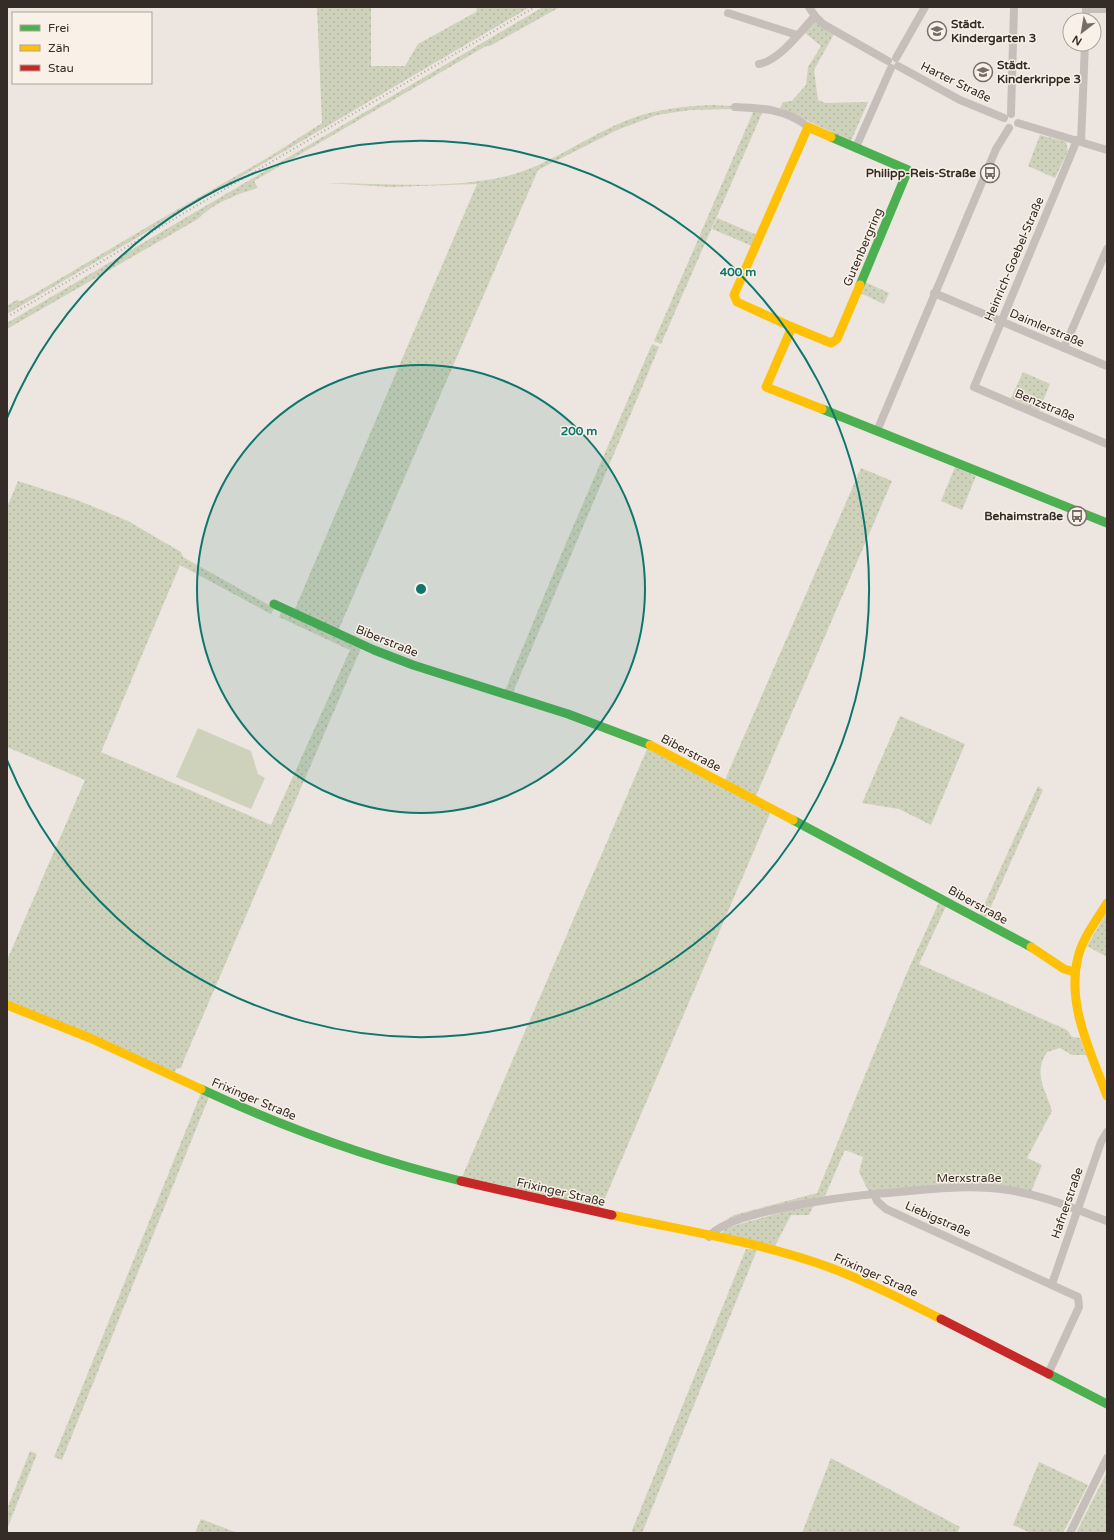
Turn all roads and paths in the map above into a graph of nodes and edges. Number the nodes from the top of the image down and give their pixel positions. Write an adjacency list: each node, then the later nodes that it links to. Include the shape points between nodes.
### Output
1 (809, 7): 7 (street, Harter Straße)
2 (926, 7): 10 (street)
3 (1014, 7): 13 (street)
4 (1086, 8): 5 (street)
5 (1107, 9)
6 (728, 13): 8 (street)
7 (815, 16): 8 (street); 10 (street, Harter Straße, via 823,24)
8 (797, 35): 11 (street, via 771,61)
9 (1085, 52): 17 (street)
10 (893, 63): 13 (street, Harter Straße, via 960,100); 18 (street)
11 (759, 64)
12 (735, 108): 15 (street, Gutenbergring, via 769,109)
13 (1008, 116): 14 (street, Harter Straße, via 1016,116); 16 (street, via 1005,124)
14 (1018, 123): 16 (street, via 1014,128); 17 (street)
15 (808, 127): 18 (street, Gutenbergring); 23 (street, Gutenbergring, via 734,295 737,302)
16 (1009, 128): 21 (street, via 996,149)
17 (1079, 141): 19 (street); 22 (street, Heinrich-Goebel-Straße)
18 (856, 147): 23 (street, Gutenbergring, via 908,170 837,339 832,343)
19 (1107, 150)
20 (1107, 249): 24 (street)
21 (934, 293): 22 (street, Daimlerstraße); 27 (street)
22 (1000, 321): 24 (street, Daimlerstraße); 26 (street, Heinrich-Goebel-Straße)
23 (792, 327): 27 (street, via 766,386)
24 (1064, 348): 25 (street, Daimlerstraße)
25 (1107, 366)
26 (974, 387): 28 (street, Benzstraße)
27 (877, 431): 29 (street)
28 (1107, 444)
29 (1107, 523)
30 (274, 604): 32 (street, Biberstraße, via 413,665 568,714 652,746 963,910 1064,969)
31 (1107, 902): 32 (street, via 1082,946)
32 (1075, 972): 34 (street, via 1076,999 1083,1029)
33 (7, 1005): 39 (street, Frixinger Straße, via 90,1038 259,1116 364,1155 435,1175)
34 (1107, 1096)
35 (1107, 1132): 37 (street, Hafnerstraße)
36 (874, 1194): 37 (street, Merxstraße, via 988,1188 1026,1193); 39 (street, via 784,1208 722,1226); 40 (street, Liebigstraße, via 877,1201 886,1209)
37 (1077, 1210): 38 (street, Merxstraße); 40 (street, Hafnerstraße)
38 (1107, 1221)
39 (709, 1237): 41 (street, Frixinger Straße, via 767,1249 850,1275)
40 (1052, 1284): 41 (street, Liebigstraße, via 1074,1294 1080,1303)
41 (1048, 1374): 42 (street, Frixinger Straße)
42 (1107, 1404)
43 (1107, 1458): 44 (street)
44 (1070, 1533)

